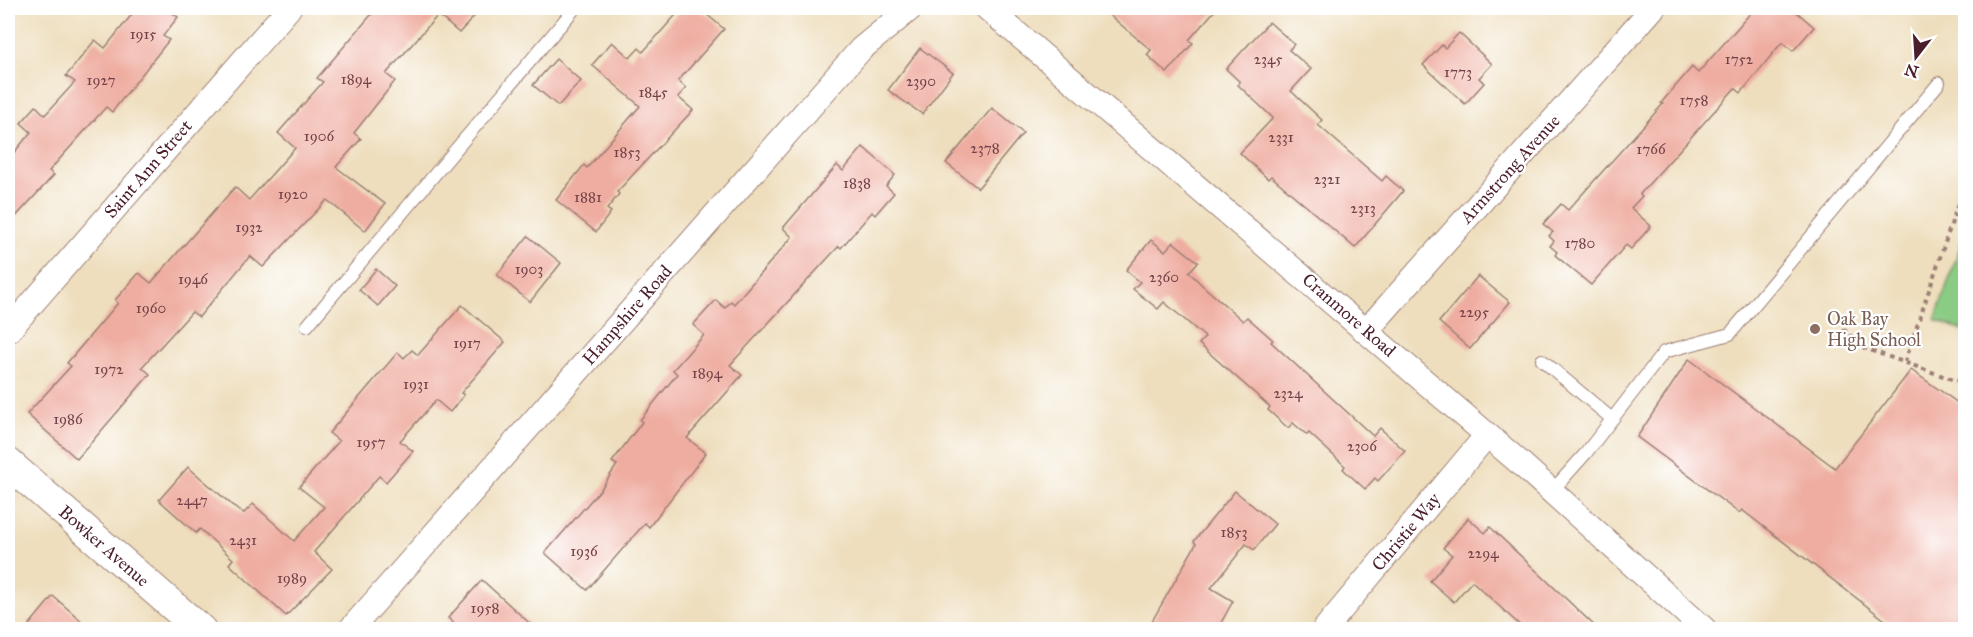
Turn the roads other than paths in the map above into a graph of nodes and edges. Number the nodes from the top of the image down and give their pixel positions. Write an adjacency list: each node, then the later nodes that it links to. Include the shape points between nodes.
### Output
1 (289, 8): 9 (street, Saint Ann Street)
2 (575, 8): 7 (lane)
3 (911, 8): 16 (street, Hampshire Road, via 861,49)
4 (987, 8): 8 (street, Cranmore Road)
5 (1653, 8): 8 (street, Armstrong Avenue)
6 (1939, 83): 11 (lane, via 1730,334 1664,352)
7 (308, 326)
8 (1367, 330): 12 (street, Cranmore Road)
9 (8, 332)
10 (1542, 360): 11 (lane)
11 (1612, 419): 14 (lane)
12 (1487, 435): 14 (street, Cranmore Road); 17 (street, Christie Way)
13 (8, 463): 15 (street, Bowker Avenue)
14 (1552, 491): 18 (street, Cranmore Road)
15 (201, 630)
16 (350, 630)
17 (1324, 630)
18 (1705, 630)

